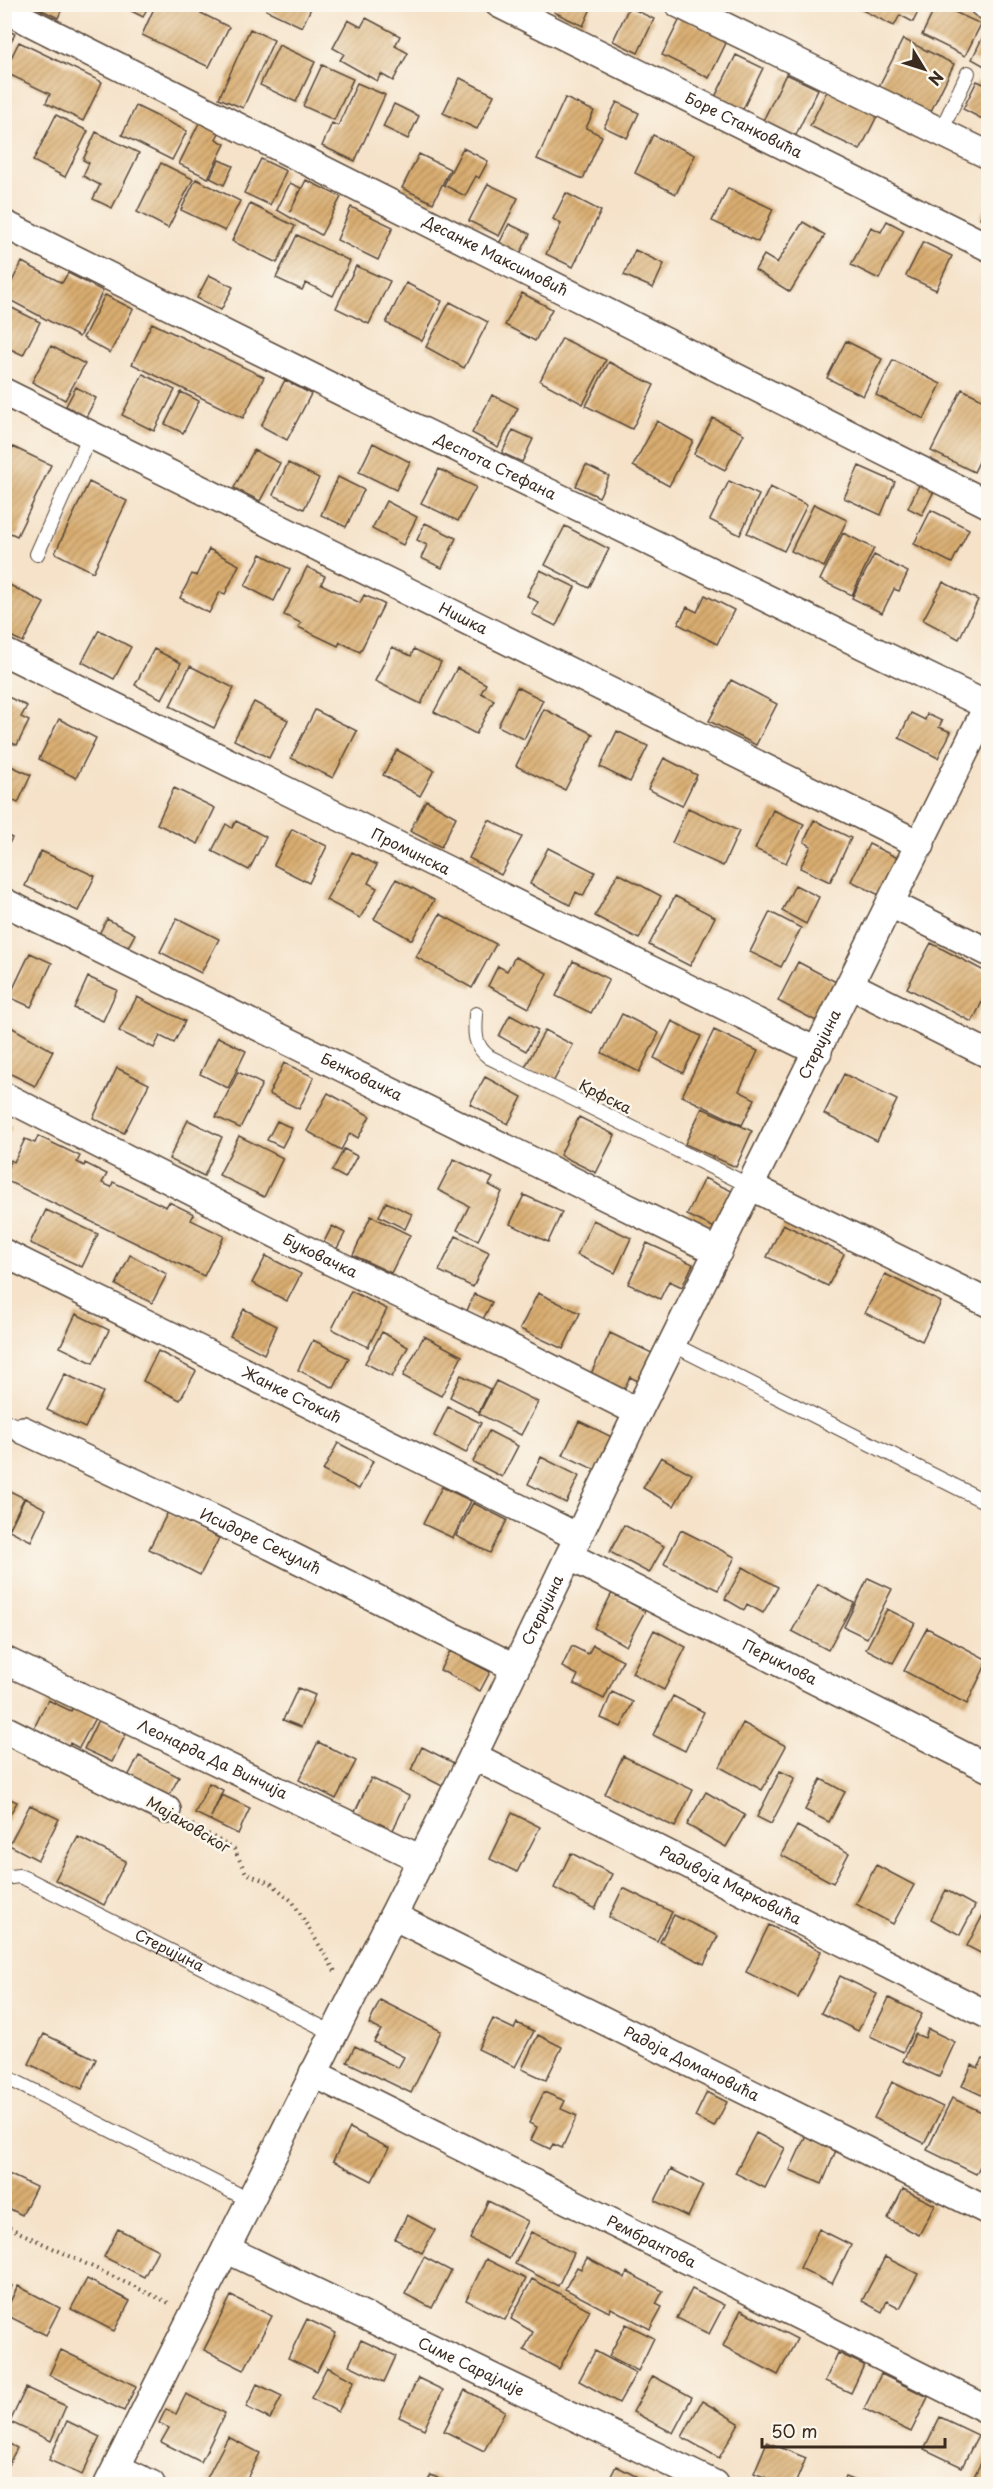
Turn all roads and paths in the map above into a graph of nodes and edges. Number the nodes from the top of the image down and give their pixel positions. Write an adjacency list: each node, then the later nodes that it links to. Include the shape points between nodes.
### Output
1 (499, 4): 10 (street, Боре Станковића)
2 (679, 4): 7 (street)
3 (983, 4): 4 (street)
4 (988, 7)
5 (4, 9): 13 (street, Десанке Максимовић)
6 (968, 73): 7 (lane)
7 (940, 132): 8 (street)
8 (988, 155)
9 (4, 224): 16 (street, Деспота Стефана)
10 (988, 247)
11 (4, 392): 12 (street, Нишка)
12 (90, 435): 14 (lane); 17 (street, Нишка)
13 (988, 504)
14 (37, 554)
15 (4, 652): 23 (street, Проминска)
16 (986, 714): 17 (street, Стеријина)
17 (921, 845): 19 (street, Стеријина)
18 (4, 902): 27 (street, Бенковачка)
19 (891, 904): 20 (street); 21 (street, Стеријина)
20 (988, 952)
21 (850, 985): 23 (street, Стеријина); 24 (street)
22 (476, 1014): 26 (lane, Крфска, via 476,1042 489,1057)
23 (818, 1052): 26 (street, Стеријина)
24 (988, 1054)
25 (4, 1096): 31 (street, Буковачка)
26 (750, 1186): 27 (street, Стеријина); 29 (street)
27 (717, 1252): 30 (street, Стеријина)
28 (4, 1253): 34 (street, Жанке Стокић)
29 (988, 1303)
30 (672, 1344): 31 (street, Стеријина); 33 (lane)
31 (638, 1412): 34 (street, Стеријина)
32 (14, 1425): 36 (street, Исидоре Секулић, via 271,1546)
33 (988, 1503)
34 (574, 1546): 36 (street, Стеријина); 39 (street, Периклова)
35 (4, 1660): 41 (street, Леонарда Да Винчија)
36 (516, 1668): 38 (street, Стеријина)
37 (4, 1729): 40 (street, Мајаковског)
38 (472, 1756): 41 (street, Стеријина); 45 (street, Радивоја Марковића)
39 (988, 1768)
40 (166, 1810): 44 (path, Мајаковског, via 234,1849 246,1873 272,1884 293,1902)
41 (422, 1859): 43 (street, Стеријина)
42 (4, 1878): 46 (lane, Стеријина, via 19,1876 29,1880)
43 (393, 1916): 44 (street, Стеријина); 50 (street, Радоја Домановића)
44 (350, 1996): 46 (street, Стеријина)
45 (988, 2015)
46 (333, 2033): 47 (street, Стеријина)
47 (314, 2073): 49 (street, Стеријина); 54 (street, Рембрантова)
48 (4, 2076): 49 (lane)
49 (251, 2201): 52 (street, Стеријина)
50 (988, 2211)
51 (4, 2225): 53 (path)
52 (226, 2249): 53 (street, Стеријина); 57 (street, Симе Сарајлије)
53 (193, 2315): 55 (street, Стеријина)
54 (988, 2410)
55 (112, 2476): 56 (street)
56 (151, 2484)
57 (714, 2484)

